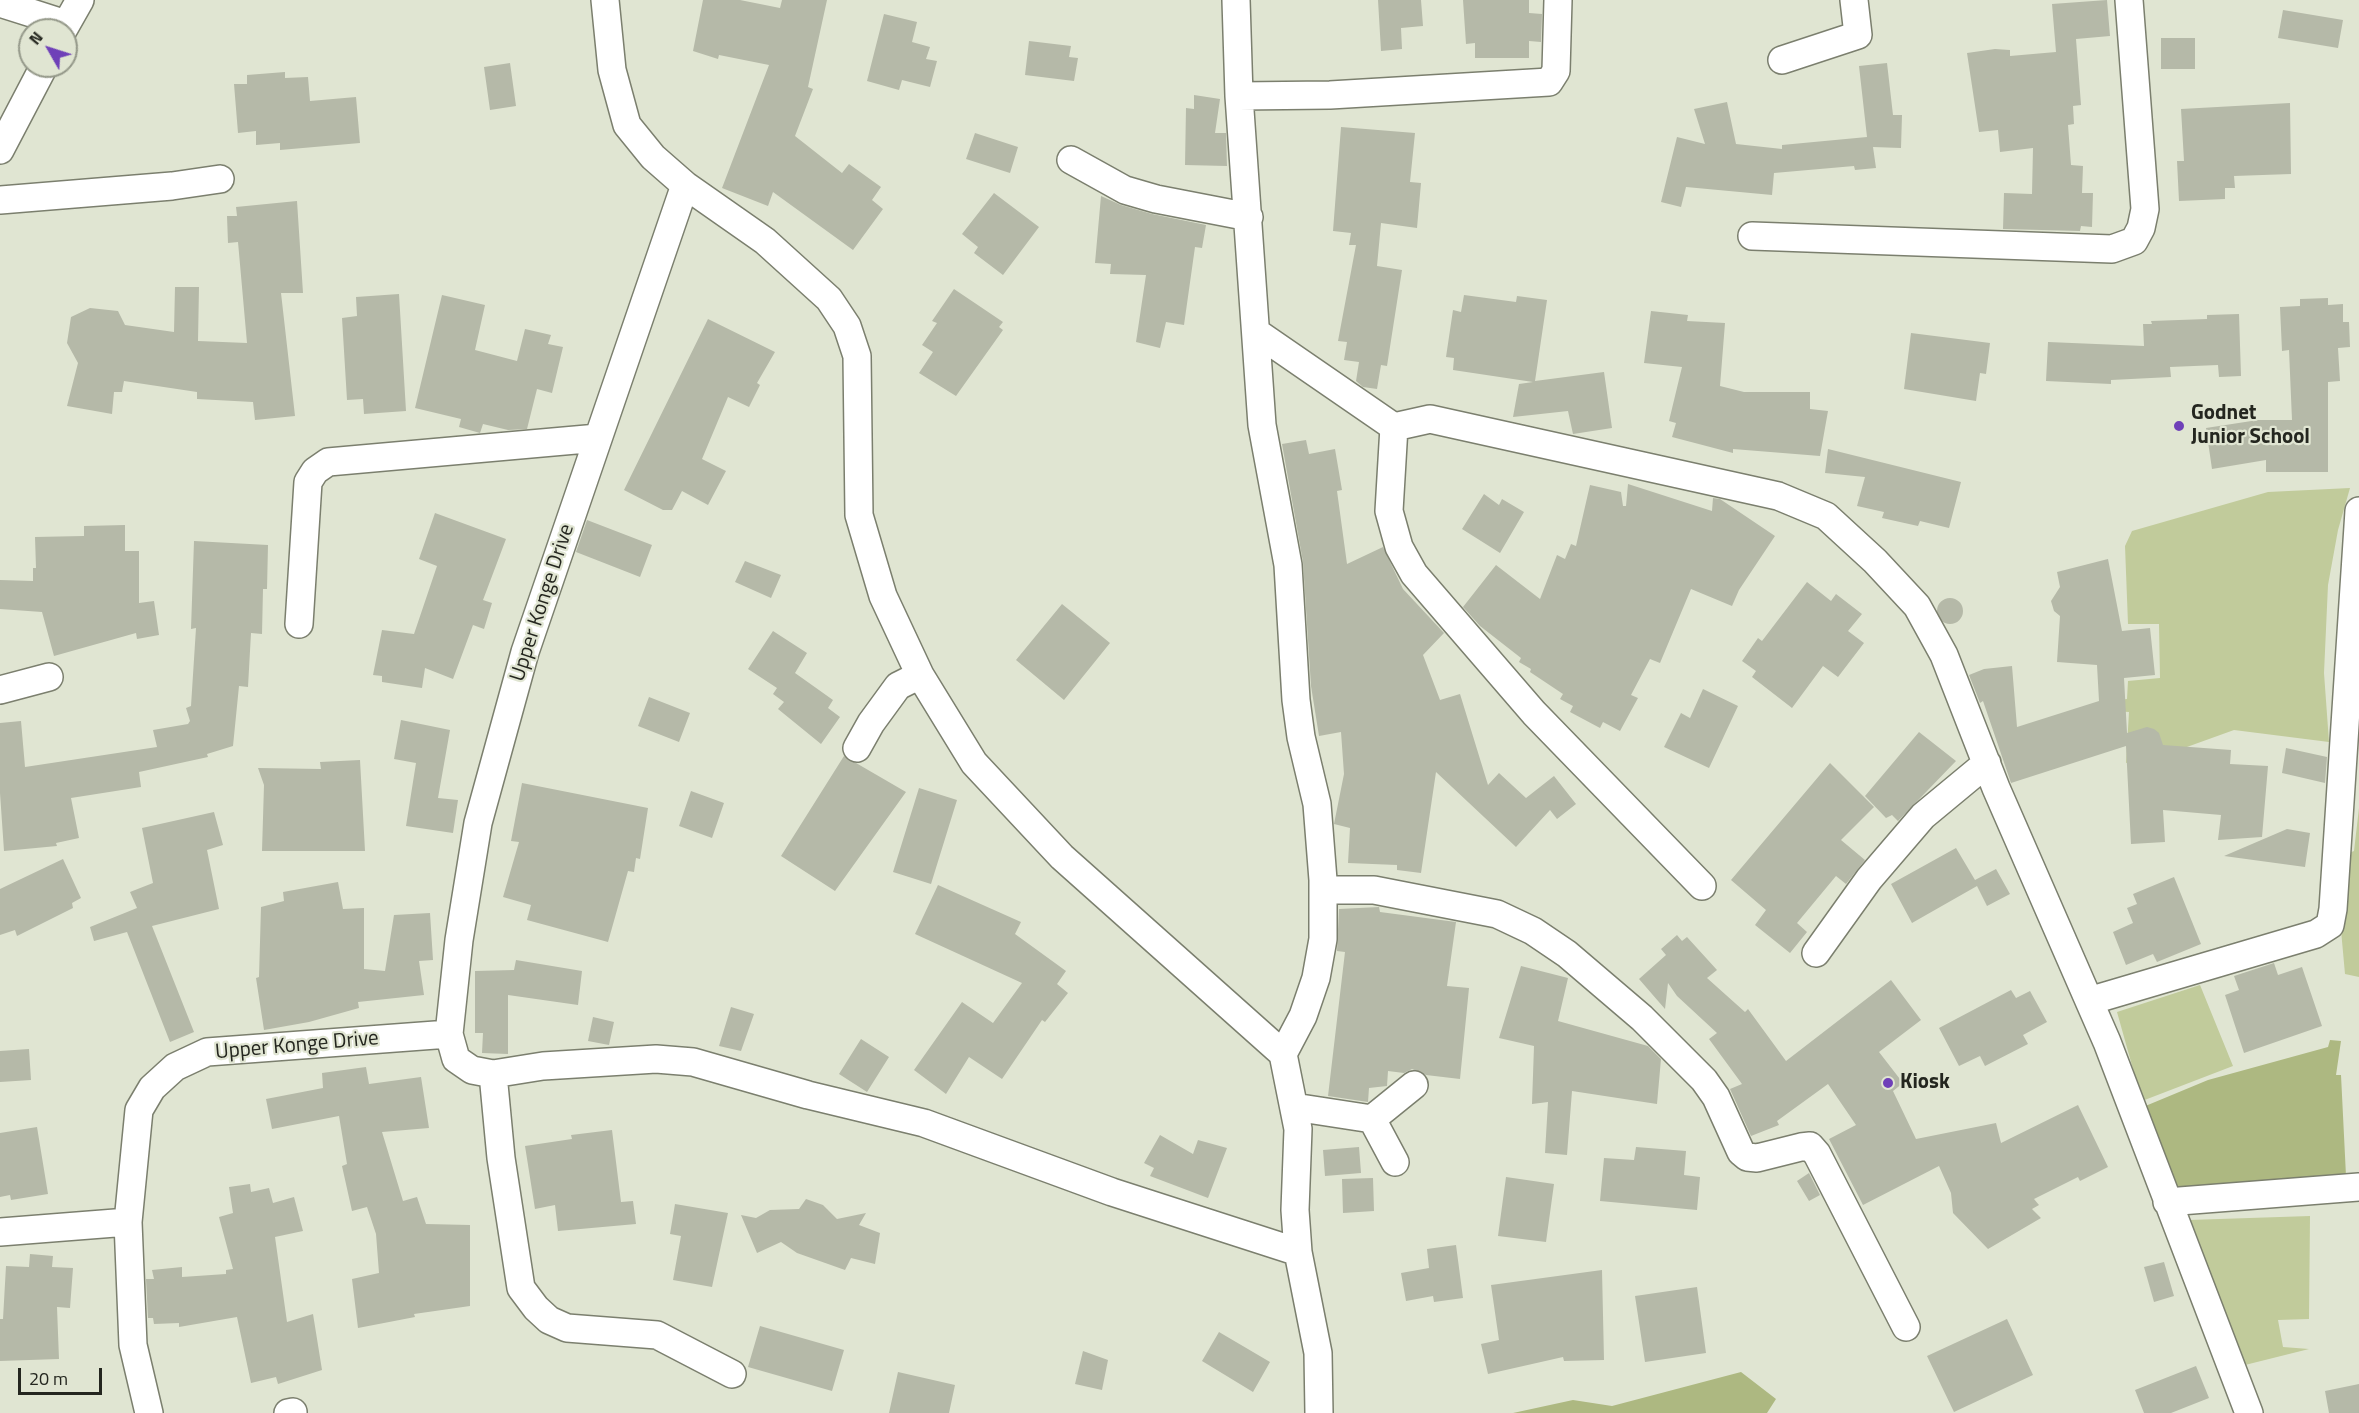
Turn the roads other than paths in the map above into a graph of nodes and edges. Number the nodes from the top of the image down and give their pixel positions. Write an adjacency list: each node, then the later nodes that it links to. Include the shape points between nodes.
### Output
1 (80, 0): 9 (street)
2 (605, 0): 16 (street, via 612,70 627,124 653,157)
3 (1236, 0): 12 (street)
4 (1558, 0): 12 (street, via 1556,71 1549,82 1330,95)
5 (1854, 0): 10 (street, via 1858,35)
6 (2129, 0): 19 (street, via 2145,209 2134,241 2112,249)
7 (0, 3): 8 (street)
8 (40, 18)
9 (69, 18)
10 (1782, 60)
11 (38, 78): 13 (street)
12 (1239, 96): 18 (street)
13 (0, 150)
14 (1071, 160): 18 (street, via 1125,190)
15 (220, 179): 17 (street)
16 (685, 185): 22 (street, Upper Konge Drive); 25 (street, via 765,241 829,299 847,326 857,356 859,515 883,596)
17 (0, 200)
18 (1249, 218): 20 (street)
19 (1752, 236)
20 (1256, 332): 21 (street); 31 (street, via 1262,425 1288,565 1296,700 1317,804)
21 (1394, 427): 29 (street, via 1430,419 1778,496 1826,516 1917,606 1944,655); 30 (street, via 1389,511 1399,547 1414,574 1534,713)
22 (598, 438): 24 (street, via 328,462 308,482); 34 (street, Upper Konge Drive, via 525,652 478,823)
23 (2359, 511): 33 (street, via 2330,925 2316,934)
24 (299, 624)
25 (920, 675): 28 (street, via 898,686); 35 (street, via 974,763 1062,857)
26 (49, 677): 27 (street)
27 (0, 690)
28 (857, 748)
29 (1987, 763): 32 (street, via 1923,816 1869,879); 33 (street)
30 (1702, 886)
31 (1323, 890): 35 (street, via 1323,939 1316,978 1303,1016); 46 (street, via 1374,890 1497,914 1533,931 1567,954 1642,1018 1704,1080 1747,1157 1810,1146)
32 (1816, 953)
33 (2089, 1001): 42 (street)
34 (448, 1034): 36 (street, Upper Konge Drive, via 456,1059 472,1070); 43 (street, Upper Konge Drive, via 207,1052 175,1067 152,1088 139,1110)
35 (1283, 1054): 38 (street)
36 (493, 1074): 45 (street, via 543,1066 656,1059 693,1062 924,1123 1112,1192); 47 (street, via 521,1288 549,1320 567,1328 657,1335)
37 (1414, 1085): 39 (street)
38 (1294, 1107): 39 (street); 45 (street, via 1298,1129)
39 (1372, 1119): 40 (street)
40 (1395, 1162)
41 (2359, 1187): 42 (street)
42 (2167, 1202): 50 (street)
43 (128, 1222): 44 (street); 48 (street, Upper Konge Drive, via 133,1346)
44 (0, 1232)
45 (1298, 1252): 49 (street, via 1318,1353)
46 (1906, 1327)
47 (732, 1374)
48 (149, 1413)
49 (1319, 1413)
50 (2249, 1413)

